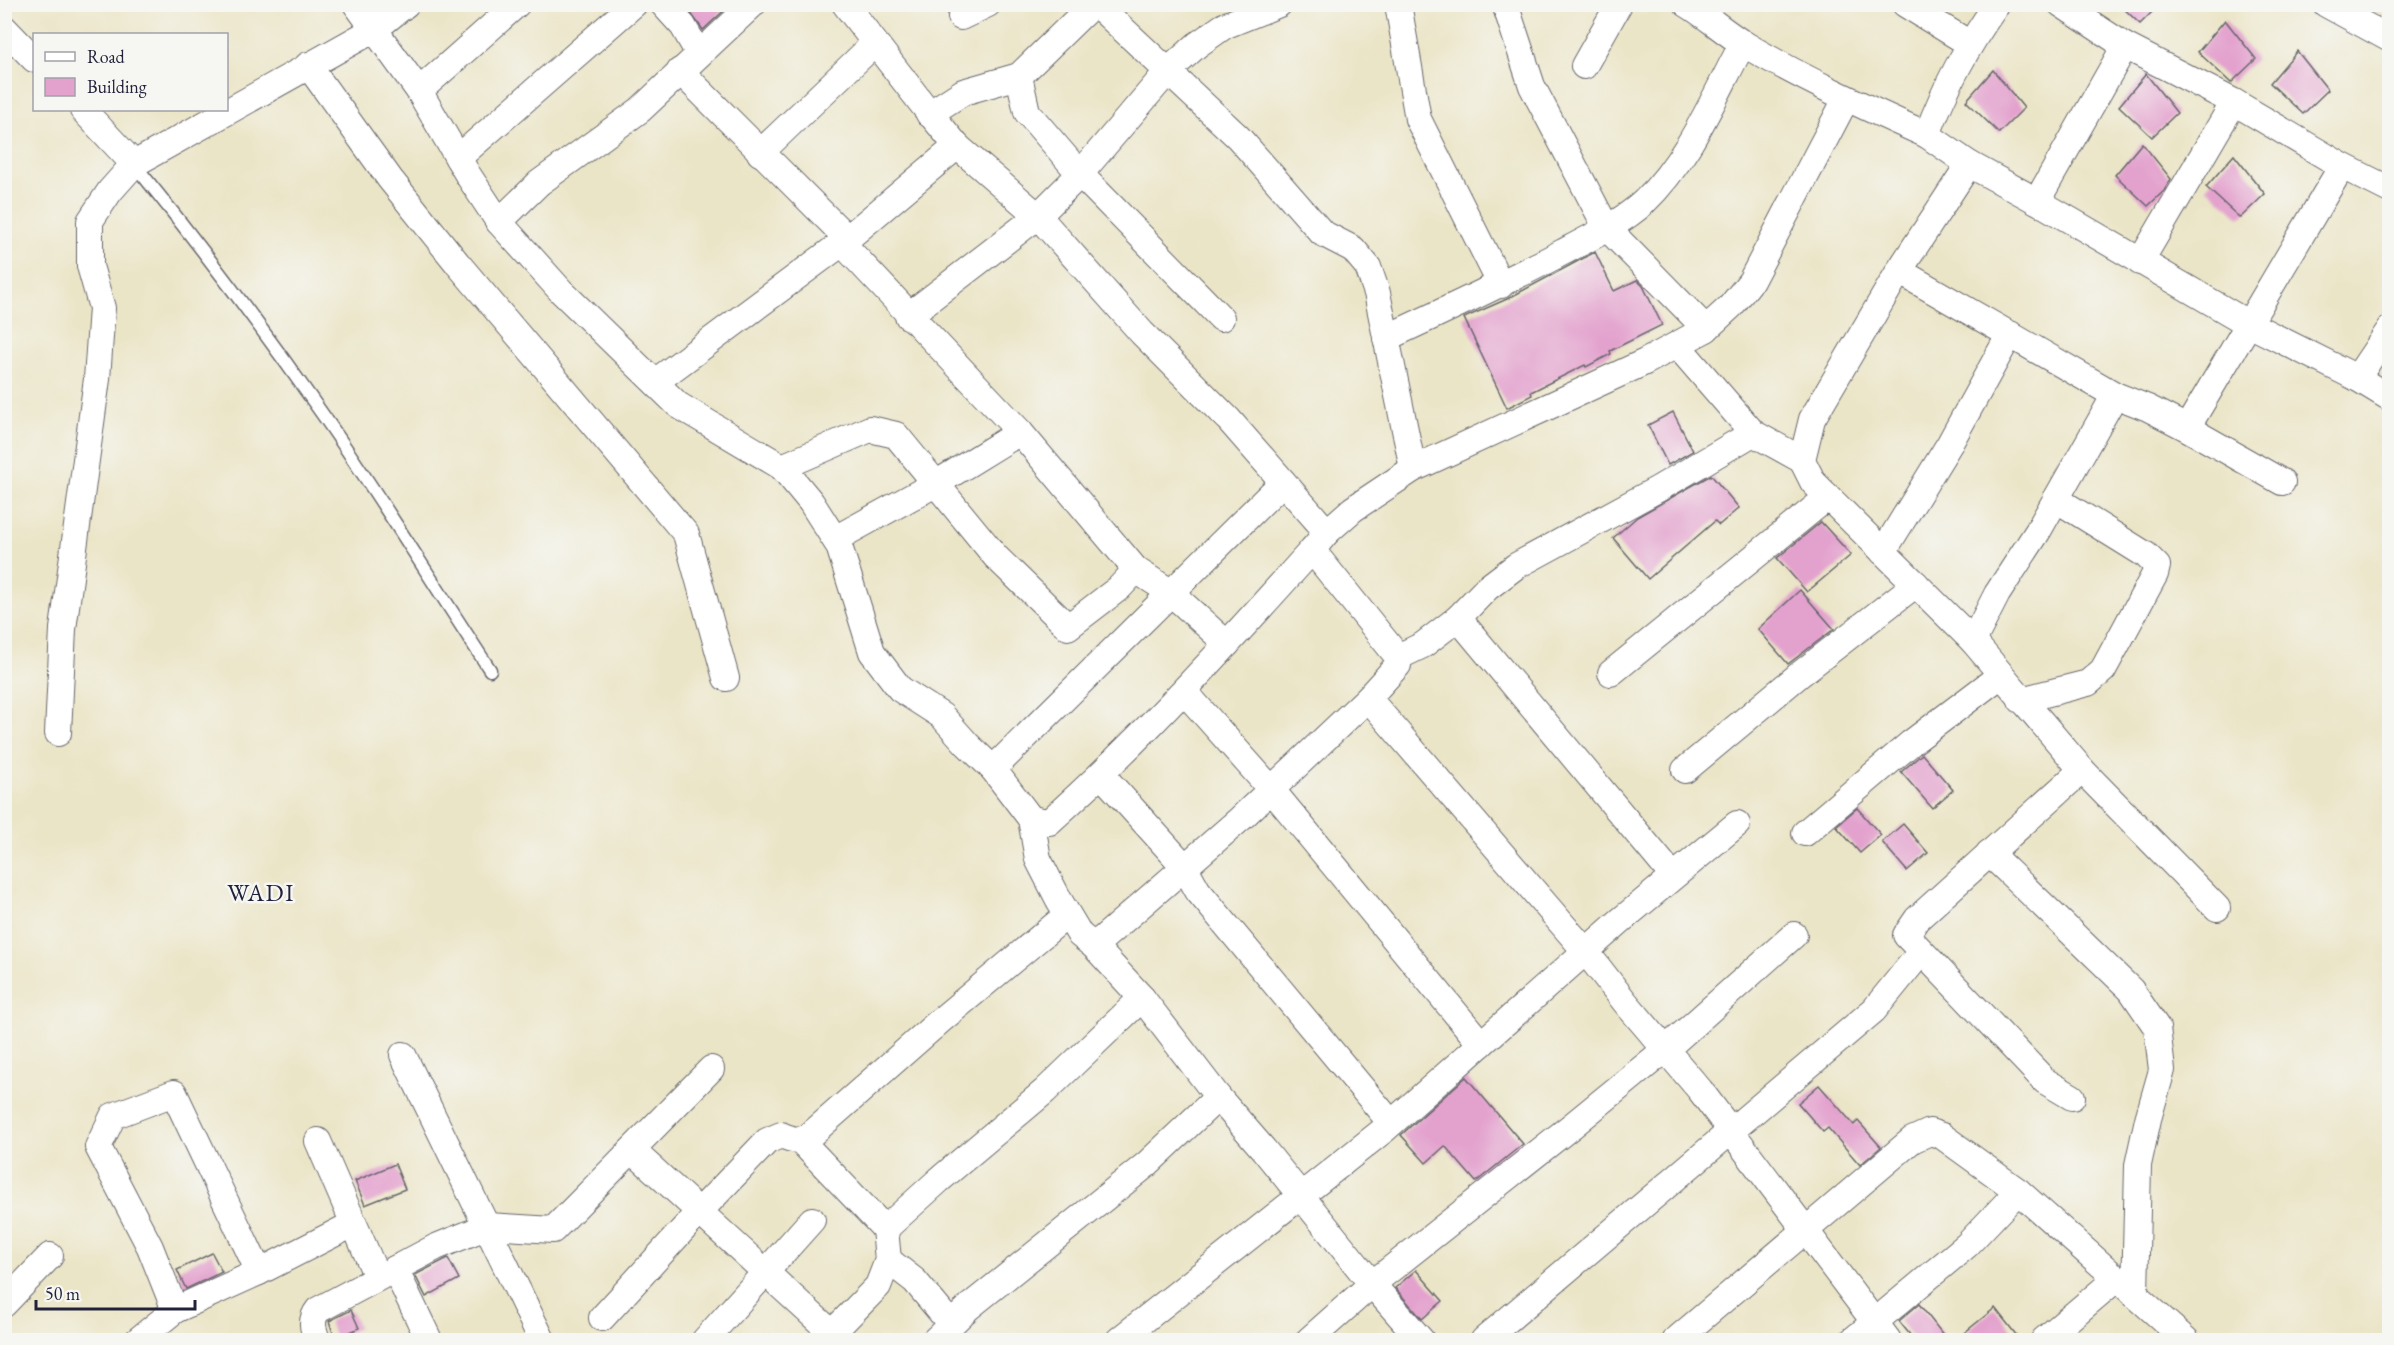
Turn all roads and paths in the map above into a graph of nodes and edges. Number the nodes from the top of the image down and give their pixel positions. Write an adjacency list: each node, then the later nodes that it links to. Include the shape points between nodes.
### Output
1 (356, 4): 21 (street)
2 (406, 4): 21 (street)
3 (517, 4): 34 (street)
4 (633, 4): 44 (street)
5 (663, 4): 27 (street, via 683,26)
6 (753, 4): 27 (street)
7 (988, 4): 19 (street)
8 (1094, 4): 32 (street); 33 (street)
9 (1279, 4): 32 (street, via 1224,26)
10 (1398, 4): 57 (street, via 1418,119)
11 (1504, 4): 53 (street, via 1532,86)
12 (1619, 4): 30 (street)
13 (1687, 4): 23 (street)
14 (1905, 4): 25 (street)
15 (1997, 4): 25 (street)
16 (2061, 4): 26 (street)
17 (2326, 4): 22 (street)
18 (854, 8): 24 (street)
19 (961, 17)
20 (4, 28): 28 (street)
21 (375, 29): 29 (street); 34 (street)
22 (2390, 39)
23 (1743, 43): 35 (street); 53 (street, via 1664,180 1643,203)
24 (874, 44): 40 (street); 43 (street)
25 (1970, 44): 41 (street, via 1943,94)
26 (2125, 46): 36 (street); 50 (street)
27 (699, 54): 31 (street)
28 (33, 58)
29 (308, 65): 39 (street); 94 (street, via 390,179 458,264 686,534)
30 (1584, 66)
31 (680, 71): 43 (street); 52 (street, via 640,110 539,183)
32 (1168, 71): 48 (street); 64 (street, via 1238,137 1322,233 1353,249 1368,267)
33 (1019, 76): 40 (street, via 963,92); 48 (street, via 1027,112)
34 (419, 91): 44 (street)
35 (1846, 99): 41 (street); 61 (street, via 1751,281)
36 (2235, 102): 47 (street); 55 (street)
37 (84, 111): 45 (street)
38 (227, 111): 45 (street)
39 (228, 111)
40 (929, 114): 42 (street)
41 (1927, 135): 46 (street)
42 (957, 146): 51 (street); 54 (street)
43 (760, 153): 54 (street)
44 (458, 158): 52 (street)
45 (134, 164): 91 (lane, via 324,416); 98 (street, via 90,221 90,266 102,308 87,465 63,629)
46 (1969, 164): 50 (street); 56 (street)
47 (2342, 166): 49 (street); 60 (street)
48 (1080, 174): 51 (street); 59 (street)
49 (2390, 190)
50 (2037, 201): 55 (street)
51 (1038, 216): 58 (street); 76 (street)
52 (499, 222): 67 (street, via 561,291)
53 (1606, 227): 57 (street); 61 (street)
54 (844, 240): 58 (street); 67 (street)
55 (2140, 262): 60 (street)
56 (1899, 271): 63 (street); 73 (street, via 1812,419)
57 (1501, 285): 64 (street)
58 (908, 315): 71 (street)
59 (1221, 318)
60 (2249, 324): 66 (street); 70 (street)
61 (1706, 329): 65 (street)
62 (2390, 329): 66 (street)
63 (2010, 334): 68 (street); 83 (street, via 1950,443)
64 (1386, 338): 75 (street)
65 (1677, 345): 72 (street); 75 (street)
66 (2357, 378): 69 (street)
67 (655, 382): 74 (street, via 678,405)
68 (2115, 395): 70 (street); 80 (street)
69 (2390, 398)
70 (2187, 428): 77 (street)
71 (1020, 432): 78 (street); 84 (street)
72 (1753, 433): 73 (street); 87 (street, via 1516,566)
73 (1802, 460): 79 (street, via 1813,482)
74 (782, 467): 78 (street, via 870,429 896,435); 81 (street)
75 (1413, 470): 82 (street, via 1353,509)
76 (1283, 482): 82 (street); 86 (street)
77 (2282, 482)
78 (937, 483): 81 (street); 84 (street, via 996,557 1068,627)
79 (1828, 497): 83 (street); 92 (street)
80 (2056, 500): 88 (street, via 1997,594); 97 (street, via 2146,555 2157,566 2097,678)
81 (835, 539): 99 (street, via 872,652 900,689 942,716)
82 (1319, 541): 89 (street); 90 (street)
83 (1883, 552): 85 (street)
84 (1136, 570): 86 (street)
85 (1916, 584): 88 (street); 100 (street)
86 (1170, 592): 89 (street); 99 (street)
87 (1458, 618): 90 (street, via 1423,645); 109 (street)
88 (1974, 641): 93 (street)
89 (1227, 644): 95 (street)
90 (1398, 657): 96 (street, via 1398,665)
91 (490, 670)
92 (1611, 673)
93 (2001, 675): 97 (street); 106 (street, via 1911,743)
94 (726, 678)
95 (1184, 691): 102 (street); 103 (street)
96 (1368, 698): 103 (street); 114 (street)
97 (2021, 700): 101 (street)
98 (58, 733)
99 (993, 769): 104 (street)
100 (1685, 770)
101 (2082, 770): 107 (street); 110 (street)
102 (1101, 774): 104 (street, via 1049,822); 108 (street)
103 (1271, 789): 108 (street); 117 (street)
104 (1031, 819): 111 (street, via 1038,859)
105 (1737, 824): 109 (street)
106 (1805, 833)
107 (1989, 853): 115 (street, via 1917,919 1906,935); 142 (street, via 2131,990 2157,1028 2162,1070 2138,1165)
108 (1184, 866): 113 (street); 123 (street, via 1198,891)
109 (1673, 876): 114 (street)
110 (2217, 908)
111 (1067, 915): 113 (street, via 1080,935); 126 (street)
112 (1794, 935): 118 (street)
113 (1094, 946): 116 (street)
114 (1587, 952): 117 (street); 118 (street)
115 (1921, 952): 122 (street, via 2045,1081); 124 (street, via 1874,1010)
116 (1142, 998): 121 (street); 134 (street, via 1045,1091)
117 (1480, 1044): 123 (street)
118 (1666, 1049): 124 (street); 141 (street)
119 (403, 1055): 133 (street)
120 (711, 1069): 127 (street)
121 (1218, 1097): 129 (street); 147 (street, via 1147,1164)
122 (2072, 1097)
123 (1391, 1123): 129 (street)
124 (1732, 1129): 135 (street); 157 (street)
125 (318, 1140): 132 (street)
126 (801, 1141): 130 (street, via 781,1135 767,1142); 134 (street)
127 (633, 1151): 130 (street); 133 (street, via 554,1230)
128 (2018, 1191): 135 (street, via 1942,1136 1930,1132 1912,1140); 142 (street); 146 (street)
129 (1302, 1196): 141 (street); 154 (street)
130 (700, 1211): 140 (street); 145 (street)
131 (812, 1220): 140 (street)
132 (353, 1224): 138 (street); 139 (street)
133 (488, 1226): 139 (street); 152 (street)
134 (885, 1229): 137 (street)
135 (1806, 1231): 146 (street); 158 (street)
136 (50, 1256): 143 (street)
137 (888, 1260): 147 (street, via 915,1281); 148 (street, via 878,1286)
138 (259, 1272): 144 (street); 144 (street, via 174,1093 113,1116 98,1148 150,1247)
139 (386, 1273): 150 (street, via 318,1310 312,1323); 151 (street)
140 (764, 1273): 148 (street); 153 (street)
141 (1372, 1284): 155 (street); 156 (street)
142 (2126, 1287): 160 (street); 161 (street)
143 (4, 1304)
144 (175, 1310): 149 (street)
145 (602, 1318)
146 (1881, 1331): 159 (street)
147 (943, 1332)
148 (829, 1337)
149 (138, 1341)
150 (316, 1341)
151 (429, 1341)
152 (542, 1341)
153 (705, 1341)
154 (1119, 1341)
155 (1309, 1341)
156 (1421, 1341)
157 (1484, 1341)
158 (1676, 1341)
159 (1853, 1341)
160 (2044, 1341)
161 (2186, 1341)

